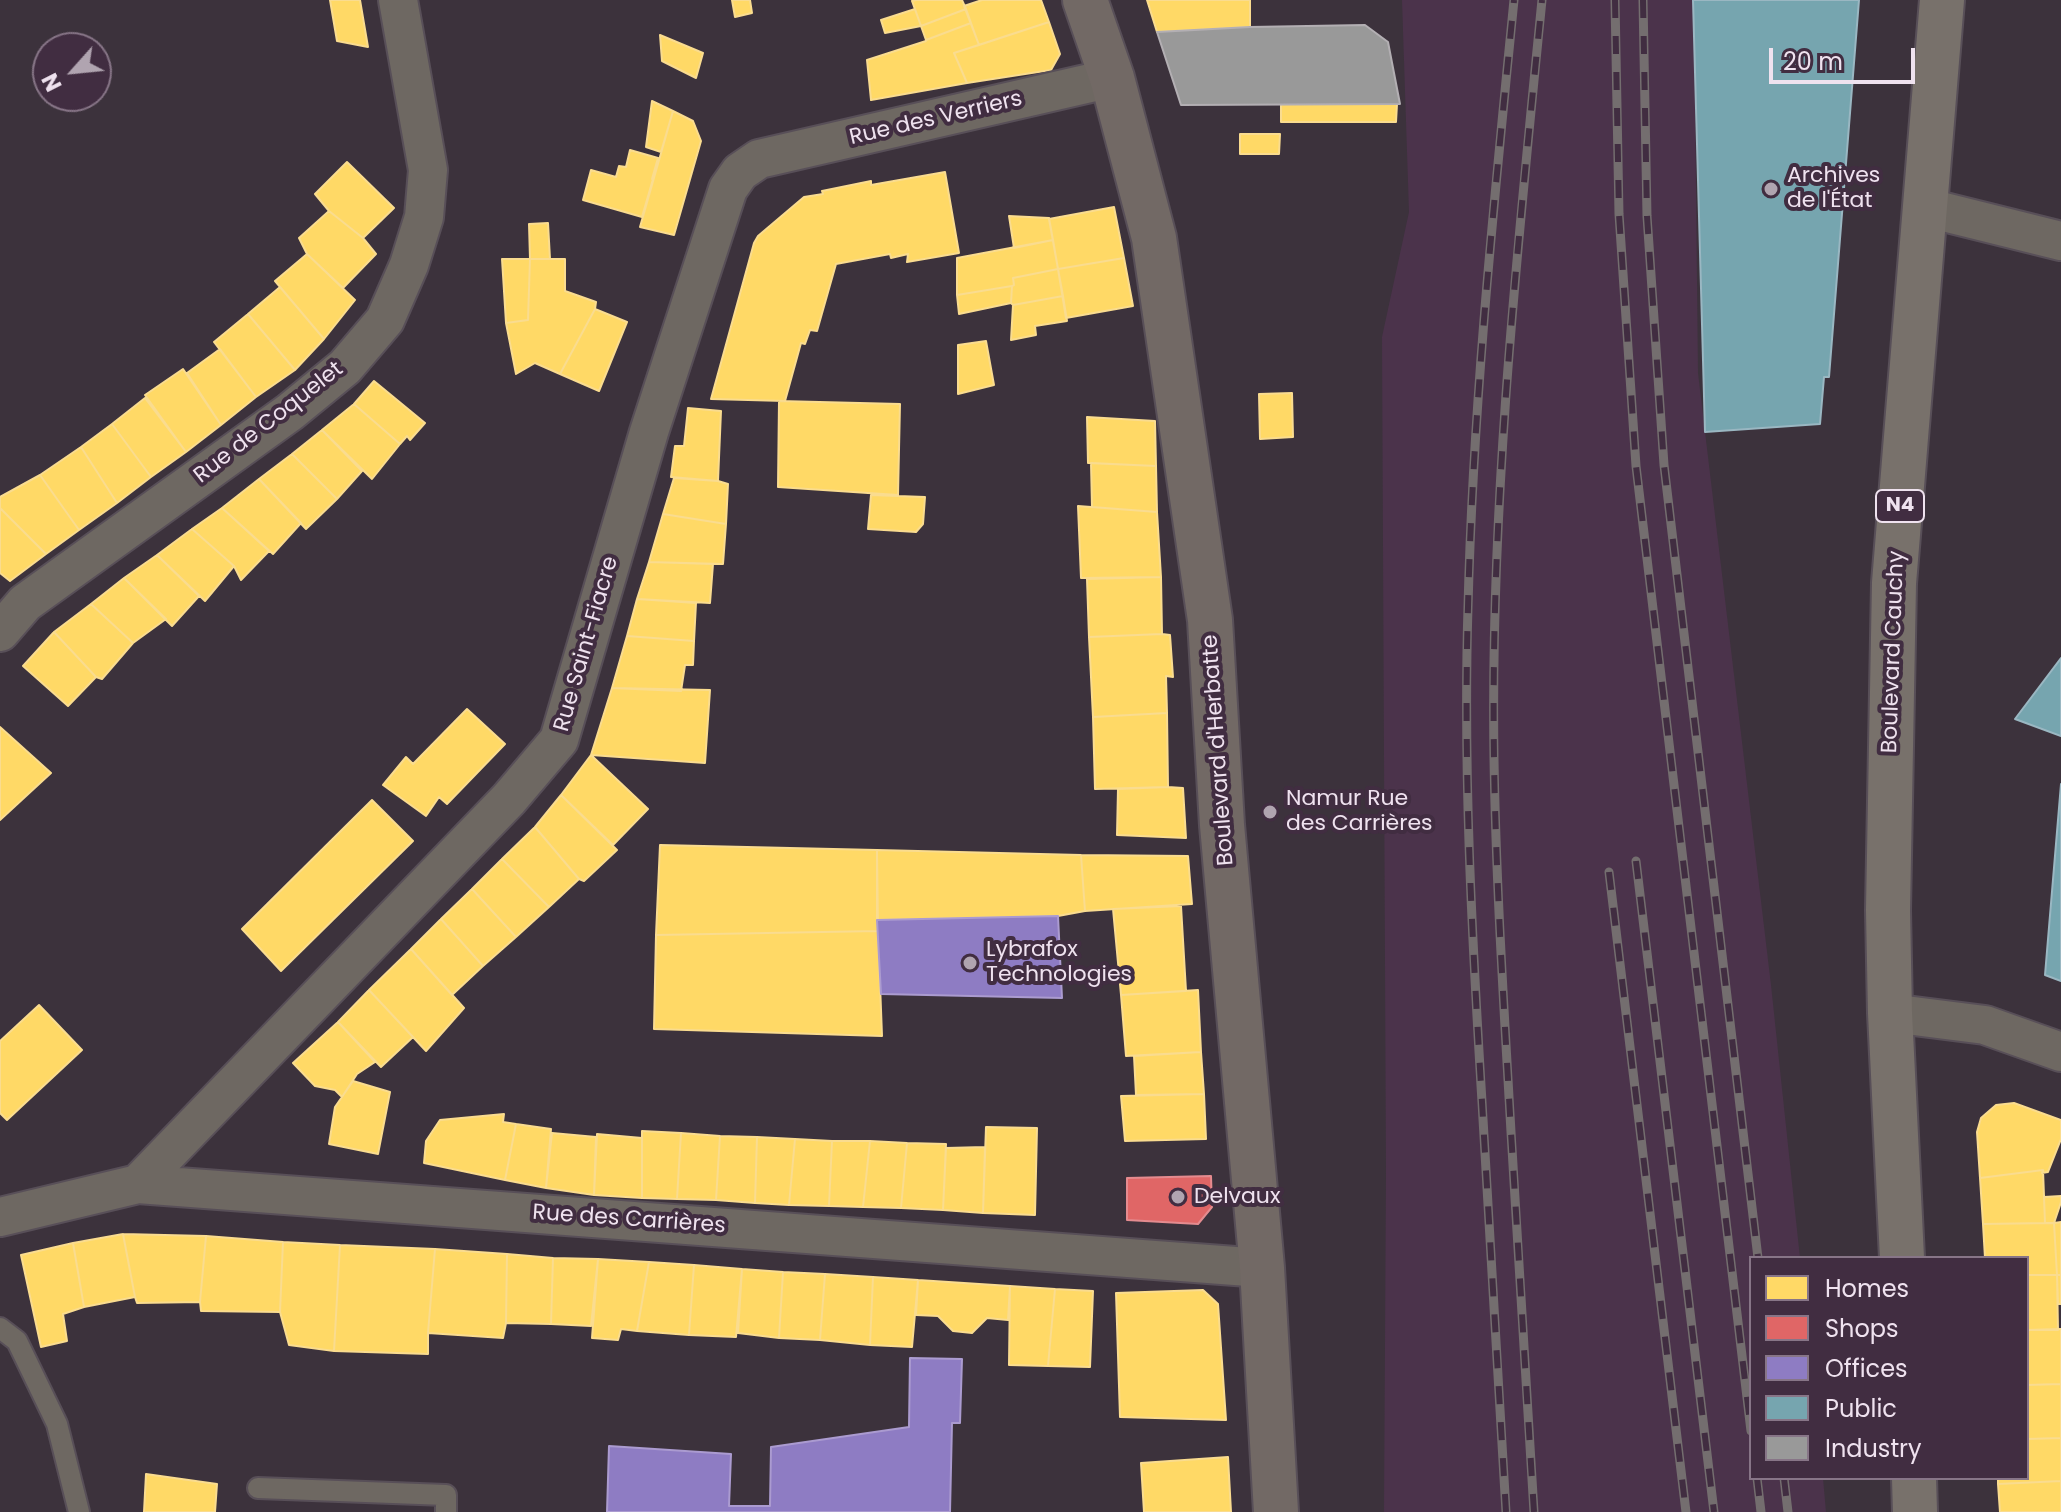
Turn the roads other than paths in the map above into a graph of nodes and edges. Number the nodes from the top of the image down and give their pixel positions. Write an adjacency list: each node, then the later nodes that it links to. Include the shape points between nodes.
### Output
1 (398, 0): 8 (street, Rue de Coquelet, via 428,170 424,217 385,320 345,367 290,412 25,603)
2 (1085, 0): 4 (street, Boulevard d'Herbatte)
3 (1942, 0): 6 (main road, Boulevard Cauchy / N4)
4 (1112, 78): 5 (street, Rue des Verriers); 14 (street, Boulevard d'Herbatte, via 1154,238 1210,620 1222,825)
5 (759, 159): 11 (street, Rue Saint-Fiacre, via 728,189 649,432 559,740 509,799)
6 (1924, 207): 7 (street); 9 (main road, Boulevard Cauchy / N4, via 1894,583)
7 (2061, 241)
8 (0, 632)
9 (1890, 1013): 10 (street, via 1985,1025); 13 (main road, Boulevard Cauchy / N4)
10 (2061, 1052)
11 (138, 1184): 12 (street, Rue des Carrières); 14 (street, Rue des Carrières)
12 (0, 1217)
13 (1902, 1256)
14 (1262, 1268): 22 (street, Boulevard d'Herbatte)
15 (0, 1328): 17 (lane, via 17,1341 57,1424)
16 (1914, 1480): 23 (main road)
17 (74, 1487): 19 (lane); 20 (lane)
18 (258, 1488): 21 (lane, via 446,1495)
19 (79, 1512)
20 (91, 1512)
21 (446, 1512)
22 (1276, 1512)
23 (1915, 1512)

